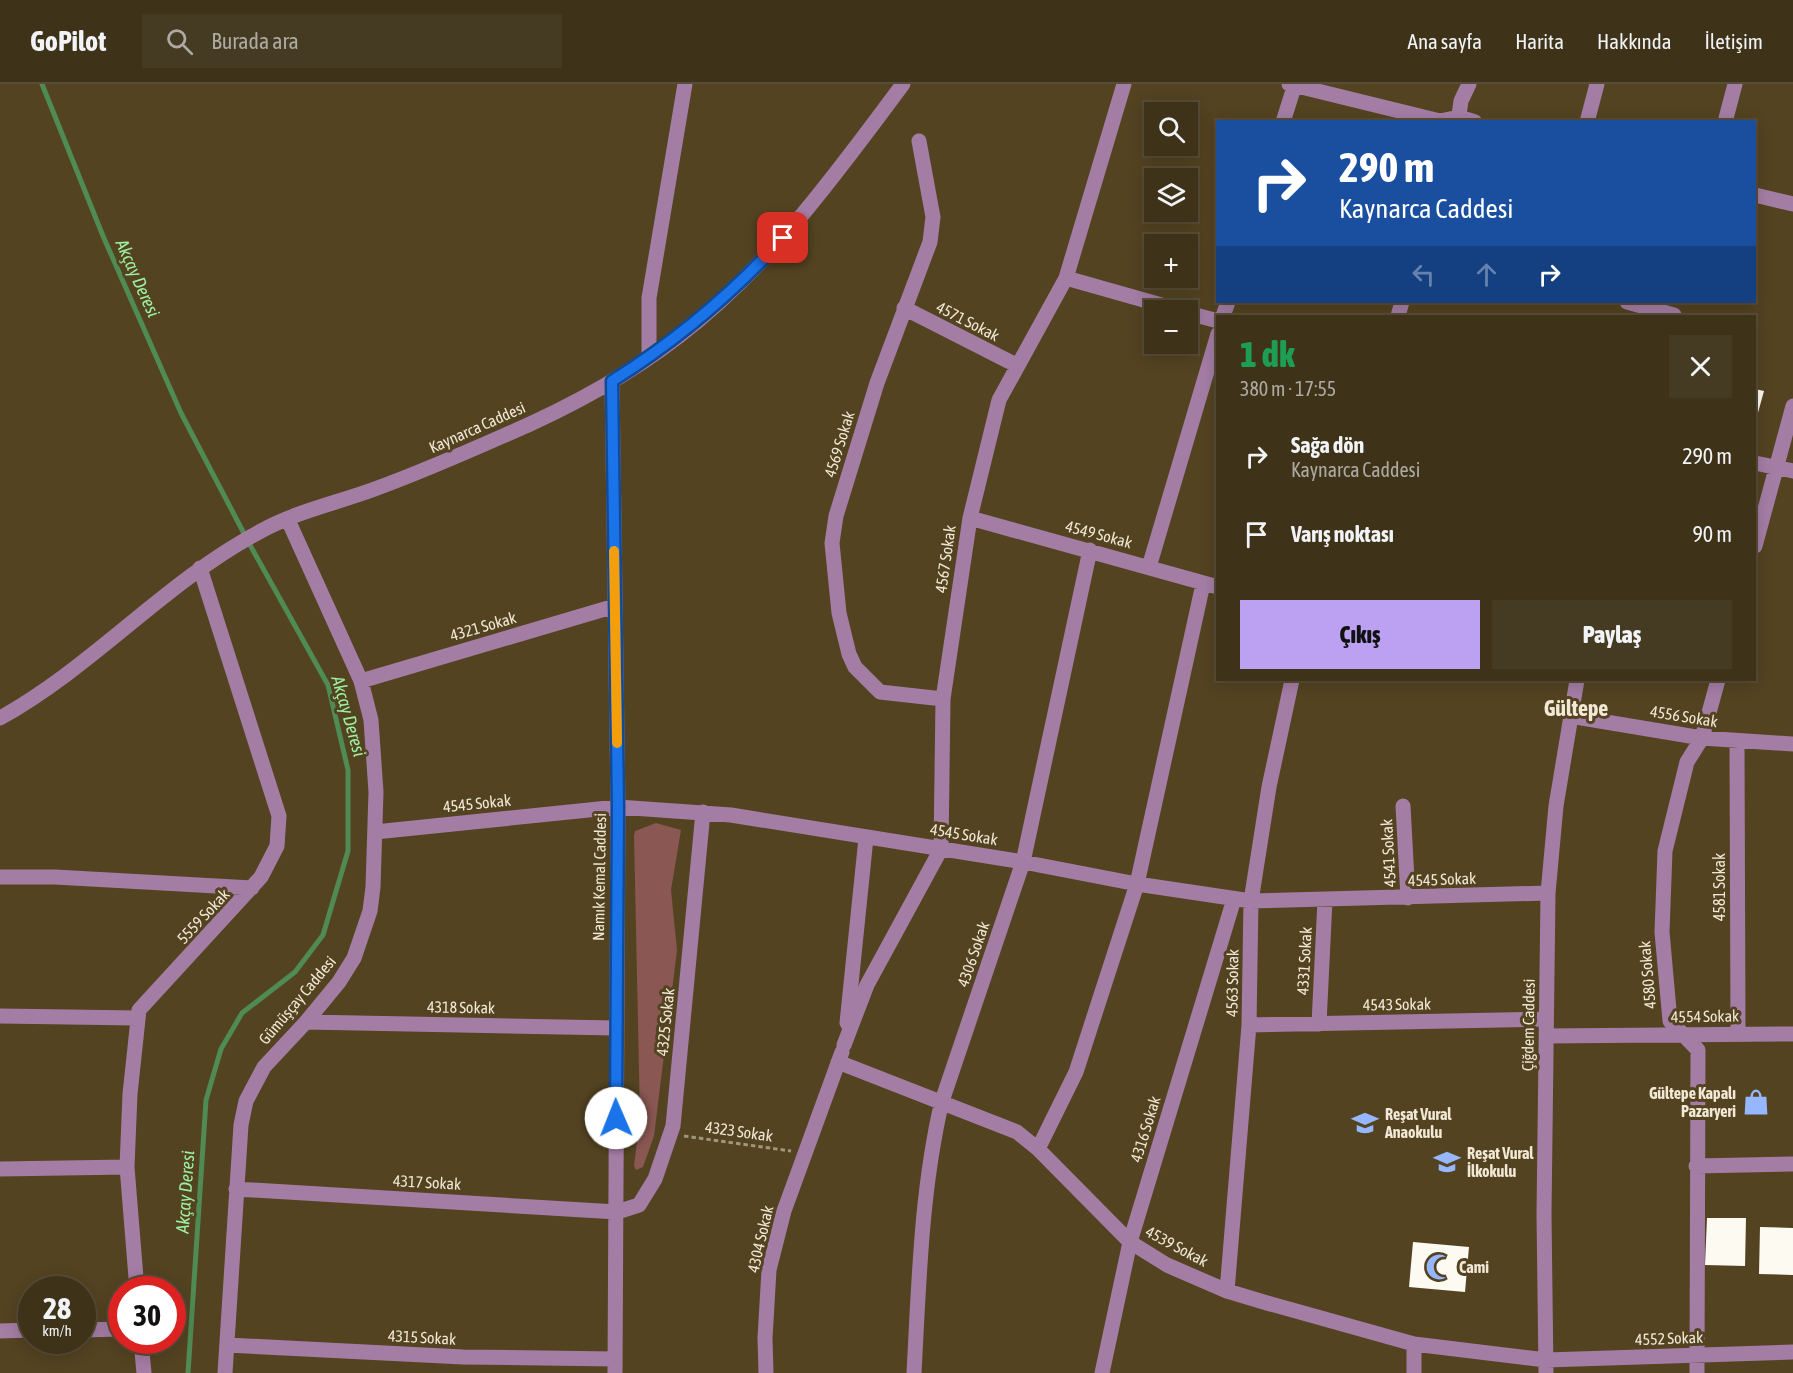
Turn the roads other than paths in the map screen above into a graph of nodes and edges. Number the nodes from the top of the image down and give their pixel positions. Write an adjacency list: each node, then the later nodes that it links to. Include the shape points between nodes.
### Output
1 (685, 84): 24 (street, via 649,298)
2 (903, 84): 24 (street, Kaynarca Caddesi, via 826,187 768,254 706,314)
3 (1124, 84): 16 (street, 4567 Sokak)
4 (1293, 84): 9 (street); 10 (street)
5 (1469, 84): 8 (street, via 1461,101)
6 (1597, 84): 11 (street)
7 (1735, 84): 12 (street)
8 (1459, 119)
9 (1284, 120)
10 (1436, 120)
11 (1588, 120)
12 (1726, 120)
13 (919, 141): 19 (street, 4569 Sokak, via 933,229)
14 (1756, 195): 15 (street)
15 (1793, 204)
16 (1066, 278): 17 (street); 25 (street, 4567 Sokak)
17 (1144, 300)
18 (1632, 303): 20 (street)
19 (904, 308): 25 (street, 4571 Sokak); 44 (street, 4569 Sokak, via 842,494 832,549 839,613 855,667 880,692)
20 (1675, 311)
21 (1198, 316): 22 (street)
22 (1216, 320)
23 (1216, 341): 35 (street)
24 (649, 357): 26 (street, Kaynarca Caddesi)
25 (1016, 365): 31 (street, 4567 Sokak, via 999,400)
26 (612, 381): 32 (street, Kaynarca Caddesi, via 506,435); 39 (street, Namık Kemal Caddesi)
27 (1793, 406): 29 (street)
28 (1756, 463): 29 (street)
29 (1777, 468): 30 (street); 33 (street)
30 (1793, 471)
31 (970, 518): 34 (street, 4549 Sokak); 44 (street, 4567 Sokak)
32 (288, 520): 36 (street, Kaynarca Caddesi, via 250,537); 40 (street, Gümüşçay Caddesi)
33 (1756, 542)
34 (1090, 550): 35 (street, 4549 Sokak); 56 (street, 4306 Sokak)
35 (1149, 567): 37 (street, 4549 Sokak)
36 (200, 568): 46 (street, Kaynarca Caddesi, via 62,676); 59 (street, 5559 Sokak, via 279,816 277,846)
37 (1203, 584): 38 (street, 4549 Sokak); 58 (street)
38 (1216, 587)
39 (615, 606): 40 (street, 4321 Sokak); 51 (street, Namık Kemal Caddesi)
40 (361, 681): 53 (street, Gümüşçay Caddesi, via 375,757)
41 (1292, 681): 64 (street, 4563 Sokak, via 1269,787)
42 (1578, 681): 45 (street, Çiğdem Caddesi)
43 (1718, 681): 47 (street, 4580 Sokak)
44 (943, 699): 55 (street, 4567 Sokak)
45 (1570, 716): 47 (street, 4556 Sokak); 60 (street, Çiğdem Caddesi)
46 (0, 718)
47 (1701, 738): 48 (street, 4556 Sokak); 73 (street, 4580 Sokak, via 1687,762 1665,851 1662,932 1670,1021)
48 (1737, 742): 49 (street, 4556 Sokak); 72 (street, 4581 Sokak)
49 (1793, 744)
50 (1403, 806): 61 (street, 4541 Sokak)
51 (618, 807): 52 (street, 4545 Sokak); 53 (street, 4545 Sokak); 71 (street, Namık Kemal Caddesi)
52 (703, 812): 54 (street, 4545 Sokak); 85 (street, 4325 Sokak, via 670,1134 645,1199 632,1209)
53 (375, 832): 68 (street, Gümüşçay Caddesi, via 374,887 364,934 339,982)
54 (866, 838): 55 (street, 4545 Sokak); 76 (street)
55 (941, 849): 56 (street, 4545 Sokak); 76 (street, 4567 Sokak, via 867,985)
56 (1023, 861): 58 (street, 4545 Sokak); 78 (street, 4306 Sokak)
57 (0, 877): 59 (street)
58 (1137, 884): 62 (street, 4545 Sokak); 79 (street, via 1076,1072)
59 (252, 888): 66 (street, 5559 Sokak, via 145,1002)
60 (1548, 893): 61 (street, 4545 Sokak); 67 (street, Çiğdem Caddesi)
61 (1408, 898): 63 (street, 4545 Sokak)
62 (1234, 899): 64 (street, 4545 Sokak); 86 (street, 4316 Sokak)
63 (1325, 900): 64 (street, 4545 Sokak); 69 (street, 4331 Sokak)
64 (1251, 901): 70 (street, 4563 Sokak)
65 (0, 1016): 66 (street)
66 (137, 1018): 82 (street, 5559 Sokak)
67 (1546, 1019): 69 (street, 4543 Sokak); 75 (street, Çiğdem Caddesi)
68 (306, 1022): 71 (street, 4318 Sokak); 84 (street, Gümüşçay Caddesi, via 264,1067 246,1101)
69 (1319, 1024): 70 (street, 4543 Sokak)
70 (1249, 1025): 88 (street, 4563 Sokak)
71 (615, 1028): 85 (street, Namık Kemal Caddesi)
72 (1738, 1033): 73 (street, 4554 Sokak); 74 (street, 4554 Sokak)
73 (1685, 1034): 75 (street, 4554 Sokak); 81 (street, 4580 Sokak, via 1698,1050)
74 (1793, 1034)
75 (1546, 1036): 98 (street, Çiğdem Caddesi)
76 (844, 1046): 77 (street, 4304 Sokak)
77 (838, 1062): 78 (street, 4539 Sokak); 102 (street, 4304 Sokak, via 784,1211 770,1270)
78 (942, 1101): 79 (street, 4539 Sokak, via 1017,1132); 103 (street, 4306 Sokak, via 920,1250)
79 (1038, 1149): 86 (street, 4539 Sokak)
80 (1793, 1164): 81 (street)
81 (1696, 1166): 95 (street, 4580 Sokak)
82 (127, 1167): 83 (street); 87 (street, 5559 Sokak)
83 (0, 1169)
84 (236, 1189): 85 (street, 4317 Sokak); 92 (street, Gümüşçay Caddesi)
85 (617, 1212): 97 (street, Namık Kemal Caddesi)
86 (1130, 1242): 88 (street, 4539 Sokak, via 1167,1265); 104 (street, 4316 Sokak)
87 (136, 1276)
88 (1227, 1291): 91 (street, 4539 Sokak)
89 (18, 1330): 90 (street)
90 (0, 1331)
91 (1414, 1344): 98 (street, 4539 Sokak); 105 (street)
92 (227, 1345): 96 (street, 4315 Sokak); 100 (street, Gümüşçay Caddesi)
93 (1793, 1352): 95 (street, 4552 Sokak)
94 (142, 1354): 99 (street)
95 (1697, 1356): 98 (street, 4552 Sokak); 106 (street, 4580 Sokak)
96 (471, 1357): 97 (street, 4315 Sokak); 101 (street)
97 (615, 1366)
98 (1546, 1366)
99 (144, 1373)
100 (225, 1373)
101 (472, 1373)
102 (766, 1373)
103 (914, 1373)
104 (1102, 1373)
105 (1414, 1373)
106 (1697, 1373)

